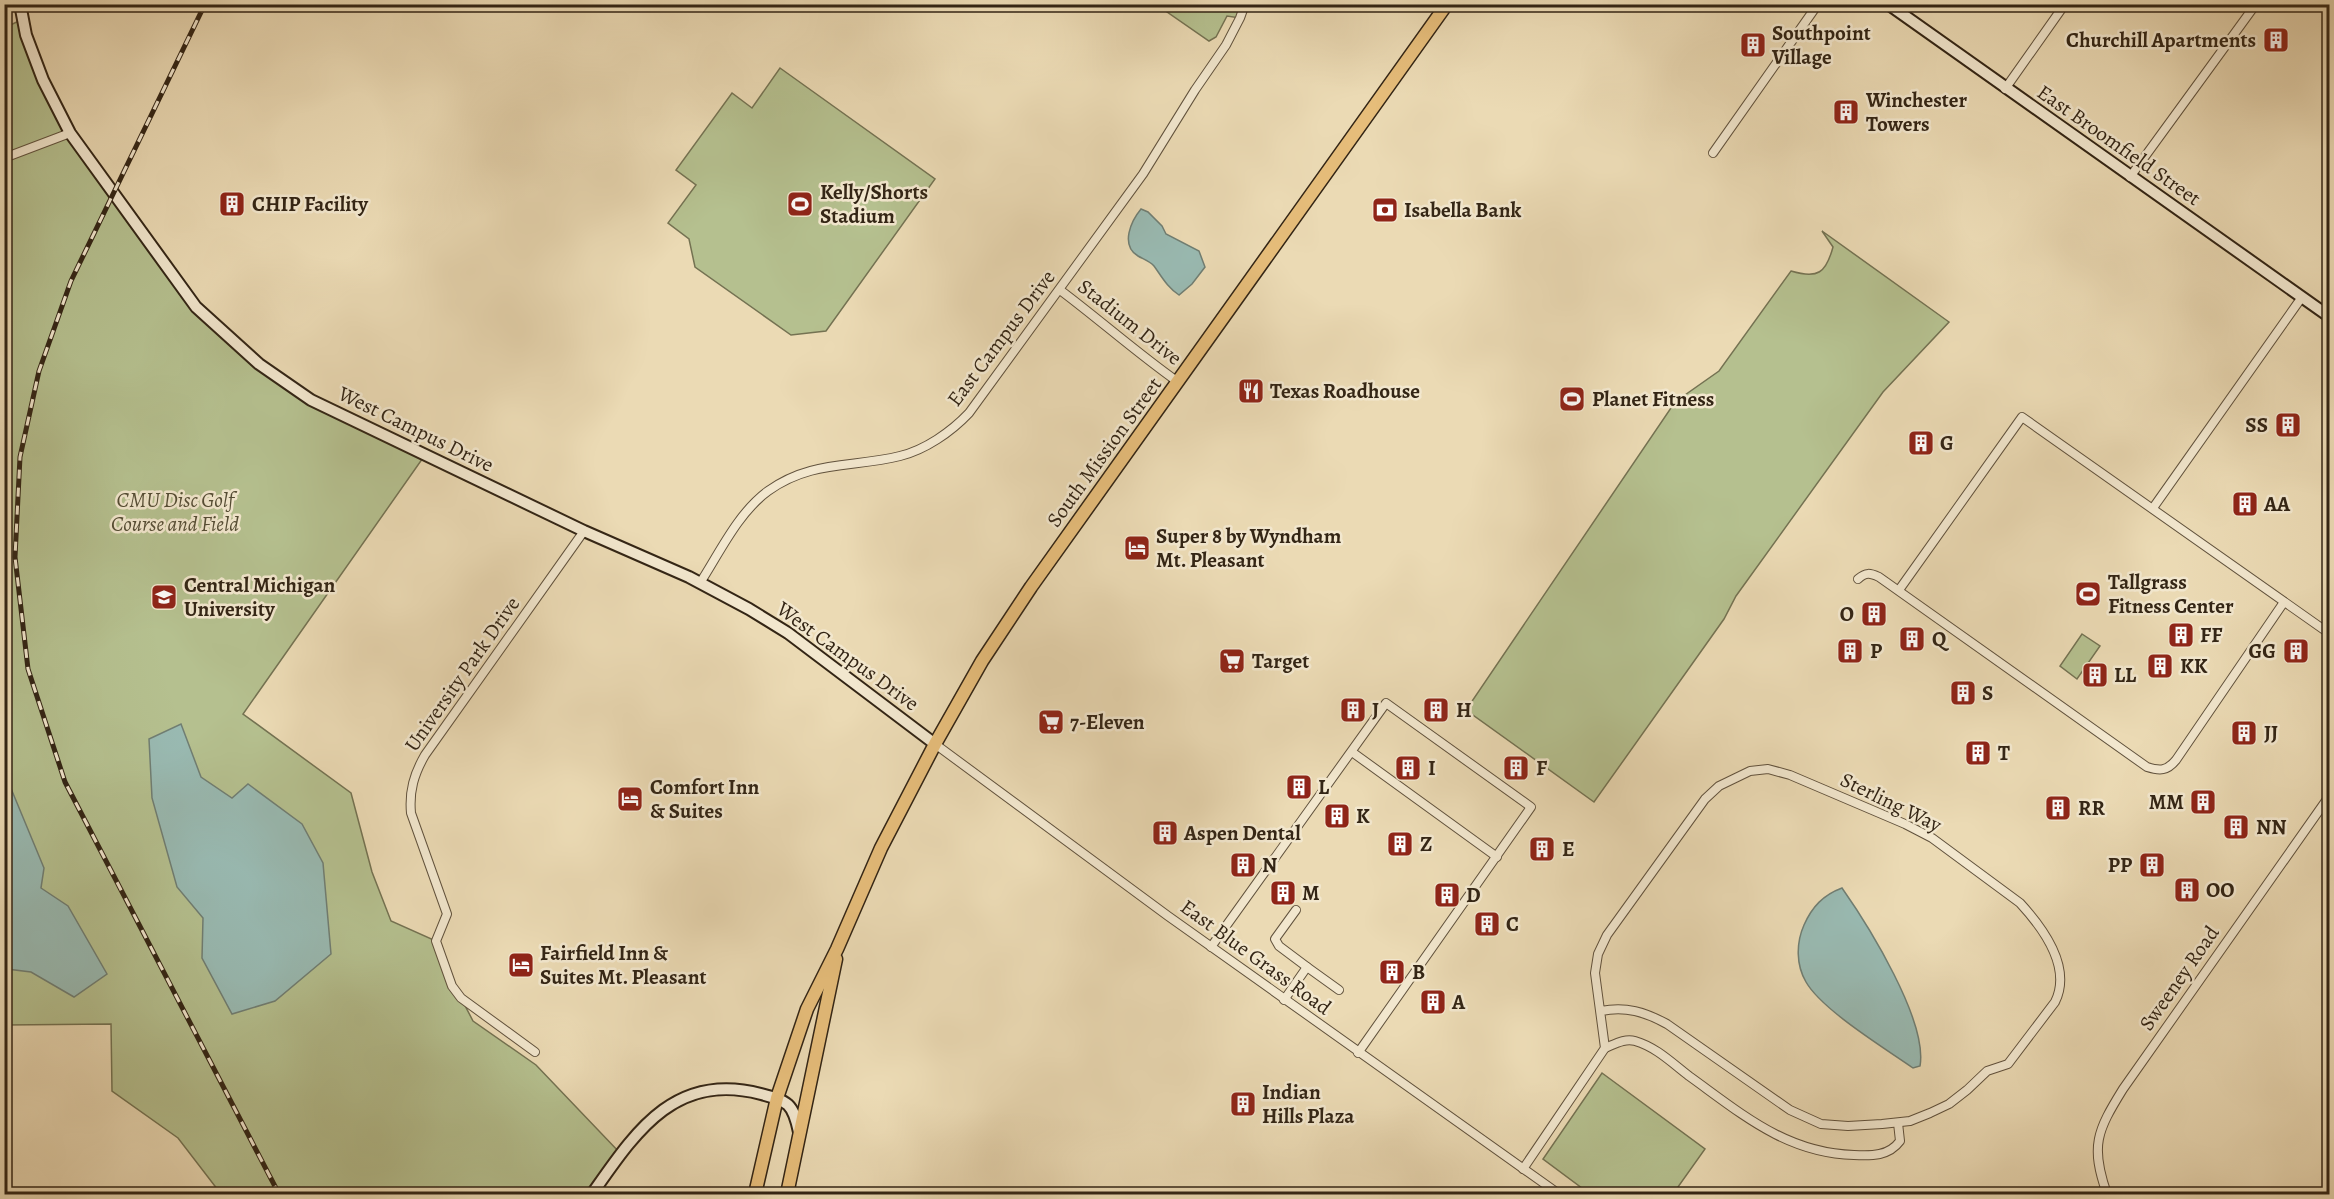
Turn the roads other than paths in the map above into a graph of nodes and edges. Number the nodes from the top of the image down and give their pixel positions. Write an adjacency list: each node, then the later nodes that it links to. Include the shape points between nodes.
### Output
1 (20, 4): 9 (street, West Campus Drive, via 42,80)
2 (1245, 4): 13 (street, East Campus Drive, via 1226,45 1143,174)
3 (1447, 4): 16 (main road, South Mission Street)
4 (1818, 4): 10 (street)
5 (1888, 4): 8 (street, East Broomfield Street)
6 (2065, 4): 8 (street)
7 (2256, 4): 12 (street)
8 (2005, 89): 12 (street, East Broomfield Street)
9 (70, 132): 11 (street); 18 (street, West Campus Drive, via 196,307 259,364 311,400)
10 (1713, 153)
11 (4, 158)
12 (2130, 177): 14 (street, East Broomfield Street)
13 (1060, 290): 16 (street, Stadium Drive); 20 (street, East Campus Drive, via 975,406 951,429 901,456 828,466 782,483 747,512)
14 (2302, 297): 15 (street, East Broomfield Street); 17 (street)
15 (2330, 317)
16 (1178, 382): 24 (main road, South Mission Street, via 1031,587 982,661)
17 (2153, 508): 21 (street, via 2022,417); 22 (street)
18 (584, 531): 20 (street, West Campus Drive); 36 (street, University Park Drive, via 425,755 416,771 410,801 447,914 436,941 452,986 461,998)
19 (1858, 579): 21 (street, via 1870,573)
20 (700, 583): 24 (street, West Campus Drive, via 788,633)
21 (1899, 590): 22 (street, via 2147,767 2157,770 2170,767 2176,760)
22 (2284, 602): 23 (street)
23 (2330, 634)
24 (935, 744): 29 (street, East Blue Grass Road); 30 (main road, South Mission Street, via 881,848)
25 (1352, 752): 27 (street); 27 (street, via 1386,703 1531,807); 29 (street)
26 (2330, 795): 46 (street, Sweeney Road, via 2106,1118 2096,1147)
27 (1497, 857): 37 (street)
28 (1296, 910): 31 (street, via 1275,939)
29 (1211, 947): 33 (street, East Blue Grass Road)
30 (837, 949): 38 (main road, South Mission Street, via 807,1009); 40 (main road, South Mission Street)
31 (1307, 967): 32 (street); 33 (street)
32 (1339, 990)
33 (1284, 1000): 37 (street, East Blue Grass Road)
34 (1602, 1011): 35 (street, Sterling Way); 39 (street, Sterling Way, via 1630,1009 1651,1015 1790,1110 1821,1124); 39 (street, Sterling Way, via 1595,973 1607,935 1705,799 1719,786 1750,771 1768,769 1790,775 1932,838 2031,914 2061,972 2061,990 2055,1002 2008,1064 1987,1071 1949,1104)
35 (1605, 1048): 39 (street, via 1623,1041 1652,1048 1741,1114 1798,1146 1847,1155 1887,1153 1900,1141); 41 (street)
36 (535, 1052)
37 (1359, 1053): 41 (street, East Blue Grass Road)
38 (777, 1098): 40 (street, via 793,1109); 42 (street, via 718,1089 673,1104 636,1134); 43 (main road, South Mission Street)
39 (1898, 1123)
40 (799, 1132): 44 (main road, South Mission Street)
41 (1523, 1169): 45 (street, East Blue Grass Road)
42 (592, 1194)
43 (755, 1194)
44 (787, 1194)
45 (1559, 1194)
46 (2108, 1194)

